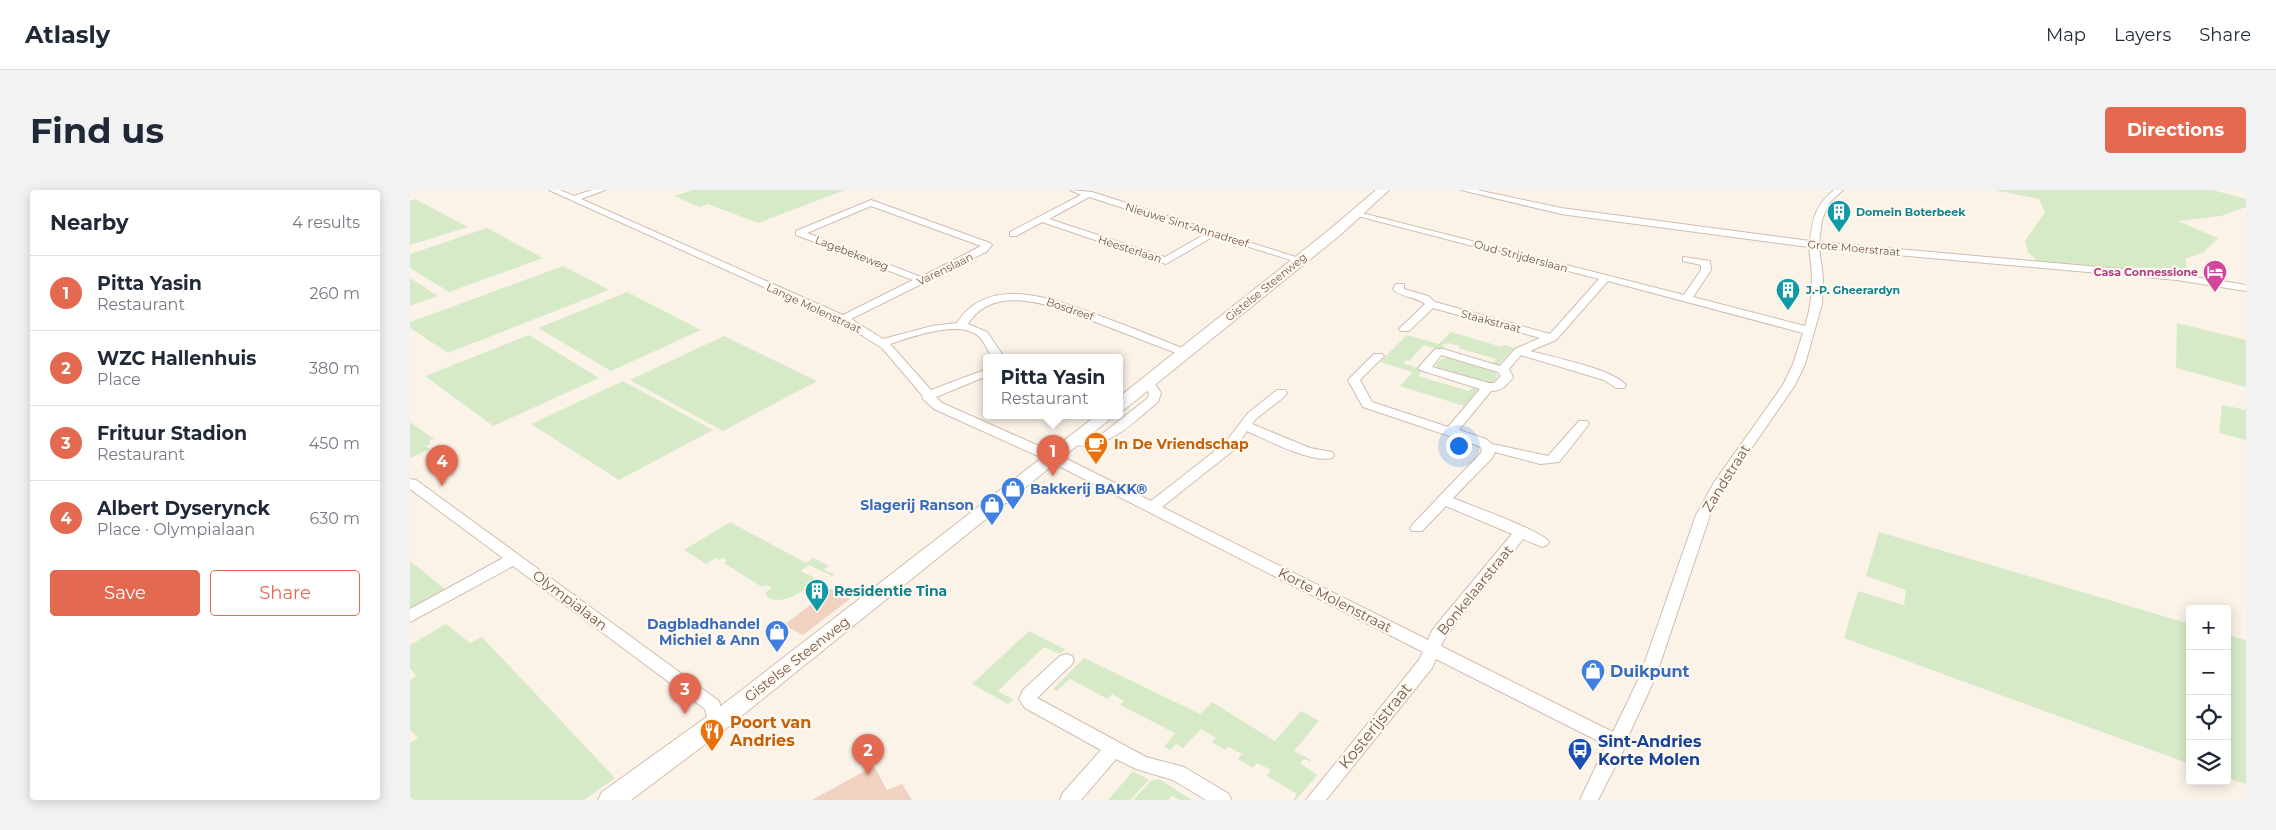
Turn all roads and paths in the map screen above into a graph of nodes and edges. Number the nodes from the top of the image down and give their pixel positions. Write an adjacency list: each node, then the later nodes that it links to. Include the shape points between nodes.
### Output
1 (553, 190): 9 (street, Lange Molenstraat)
2 (601, 190): 9 (street)
3 (1074, 190): 8 (street, Nieuwe Sint-Annadreef)
4 (1110, 190): 8 (street)
5 (1383, 190): 11 (main road, Gistelse Steenweg)
6 (1465, 190): 15 (street, Grote Moerstraat, via 1561,210)
7 (1839, 190): 15 (street, Zandstraat, via 1822,207)
8 (1093, 196): 12 (street); 13 (street, Nieuwe Sint-Annadreef)
9 (573, 199): 24 (street, Lange Molenstraat)
10 (871, 203): 19 (street, Varenslaan, via 988,245); 19 (street, Lagebekeweg, via 799,233)
11 (1357, 213): 17 (main road, Gistelse Steenweg); 18 (street, Oud-Strijderslaan)
12 (1042, 219): 13 (street, Heesterlaan, via 1166,261); 14 (street)
13 (1213, 233): 17 (street, Nieuwe Sint-Annadreef)
14 (1013, 234)
15 (1814, 244): 21 (street, Grote Moerstraat, via 2169,276); 27 (street, Zandstraat, via 1818,293)
16 (1686, 259): 22 (street, via 1706,263 1706,270)
17 (1300, 260): 31 (main road, Gistelse Steenweg)
18 (1605, 278): 22 (street, Oud-Strijderslaan); 28 (street)
19 (922, 280): 24 (street, Varenslaan)
20 (1400, 286): 23 (street, Staakstraat, via 1398,290 1424,298)
21 (2246, 288)
22 (1686, 299): 27 (street, Oud-Strijderslaan)
23 (1431, 304): 26 (street); 28 (street, Staakstraat)
24 (843, 319): 29 (street, Lange Molenstraat)
25 (961, 326): 29 (street, via 916,333); 31 (street, Bosdreef, via 968,313 983,304 1009,299 1040,299); 32 (street, via 982,333)
26 (1405, 329)
27 (1810, 331): 61 (street, Zandstraat, via 1800,364 1788,386 1728,472 1703,515 1651,667)
28 (1552, 338): 30 (street)
29 (883, 344): 40 (street, Lange Molenstraat)
30 (1519, 351): 34 (street); 37 (street, via 1608,377)
31 (1185, 353): 36 (main road, Gistelse Steenweg)
32 (996, 354)
33 (1378, 356): 45 (street, via 1354,380 1367,404)
34 (1502, 370): 38 (street, via 1507,377 1497,387); 38 (street, via 1439,351 1424,368)
35 (983, 374): 40 (street)
36 (1148, 382): 41 (main road, Gistelse Steenweg); 46 (street, via 1156,396 1154,399 1107,437)
37 (1620, 385)
38 (1488, 387): 45 (street)
39 (1281, 393): 44 (street, via 1252,416)
40 (927, 396): 49 (street, Lange Molenstraat, via 938,406)
41 (1123, 402)
42 (1102, 419): 46 (main road, Gistelse Steenweg)
43 (1583, 424): 47 (street, via 1554,459 1540,460)
44 (1245, 426): 48 (street, via 1306,451); 52 (street, via 1230,446)
45 (1452, 432): 47 (street)
46 (1074, 441): 49 (main road, Gistelse Steenweg)
47 (1488, 447): 51 (street, via 1488,454)
48 (1327, 455)
49 (1052, 457): 52 (street, Korte Molenstraat); 60 (main road, Gistelse Steenweg)
50 (411, 483): 56 (street, Olympialaan)
51 (1445, 500): 53 (street); 54 (street, Bonkelaarstraat)
52 (1152, 508): 58 (street, Korte Molenstraat)
53 (1417, 528)
54 (1521, 532): 55 (street, Bonkelaarstraat); 58 (street, Bonkelaarstraat)
55 (1542, 542)
56 (514, 559): 57 (street); 60 (street, Olympialaan, via 714,706)
57 (410, 616)
58 (1430, 648): 61 (street, Korte Molenstraat); 66 (street, Kosterijstraat, via 1426,663)
59 (1066, 660): 62 (street, via 1028,699 1039,709)
60 (716, 723): 63 (main road, Gistelse Steenweg)
61 (1618, 743): 67 (street, Zandstraat)
62 (1114, 748): 64 (street); 65 (street, via 1142,764 1178,773)
63 (612, 800)
64 (1069, 800)
65 (1222, 800)
66 (1316, 800)
67 (1589, 800)

